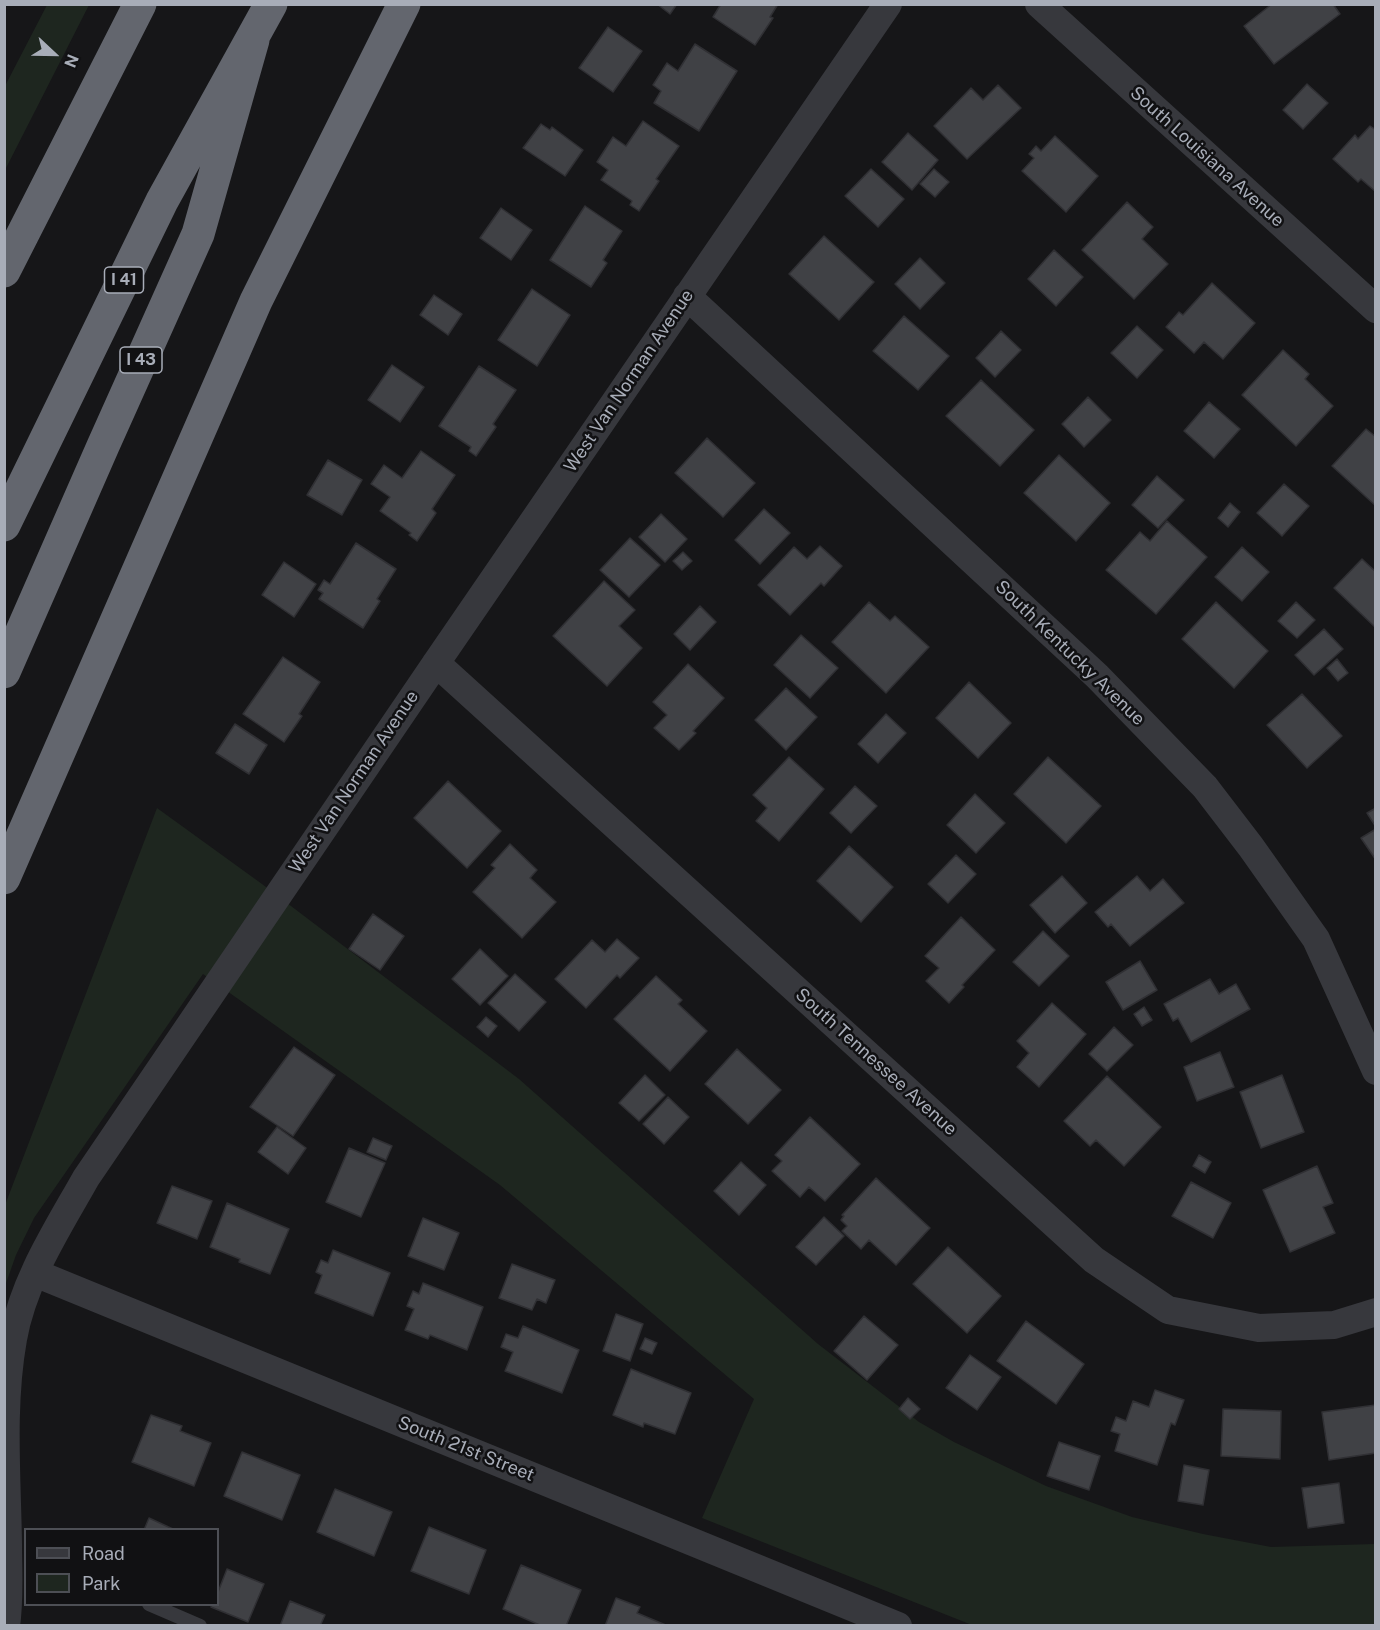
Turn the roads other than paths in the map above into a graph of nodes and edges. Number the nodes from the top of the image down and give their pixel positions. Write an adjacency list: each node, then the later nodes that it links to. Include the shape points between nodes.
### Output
1 (140, 4): 7 (highway)
2 (271, 4): 6 (highway, I 41)
3 (404, 4): 13 (highway, via 256,301)
4 (888, 4): 8 (street, West Van Norman Avenue)
5 (1039, 4): 9 (street, South Louisiana Avenue)
6 (253, 39): 10 (highway, I 41, via 162,201); 12 (highway, I 43, via 198,234)
7 (4, 271)
8 (687, 296): 11 (street, West Van Norman Avenue); 14 (street, South Kentucky Avenue, via 1097,676 1205,787 1316,939)
9 (1376, 309)
10 (4, 525)
11 (436, 663): 15 (street, West Van Norman Avenue, via 86,1178); 16 (street, South Tennessee Avenue, via 1094,1260 1168,1310 1258,1328 1334,1324)
12 (4, 672)
13 (4, 878)
14 (1376, 1071)
15 (35, 1273): 17 (street, West Van Norman Avenue, via 13,1337 8,1377); 21 (street, South 21st Street)
16 (1376, 1312)
17 (17, 1550): 19 (street, West Van Norman Avenue)
18 (151, 1606): 20 (lane)
19 (6, 1626)
20 (200, 1626)
21 (898, 1626)

